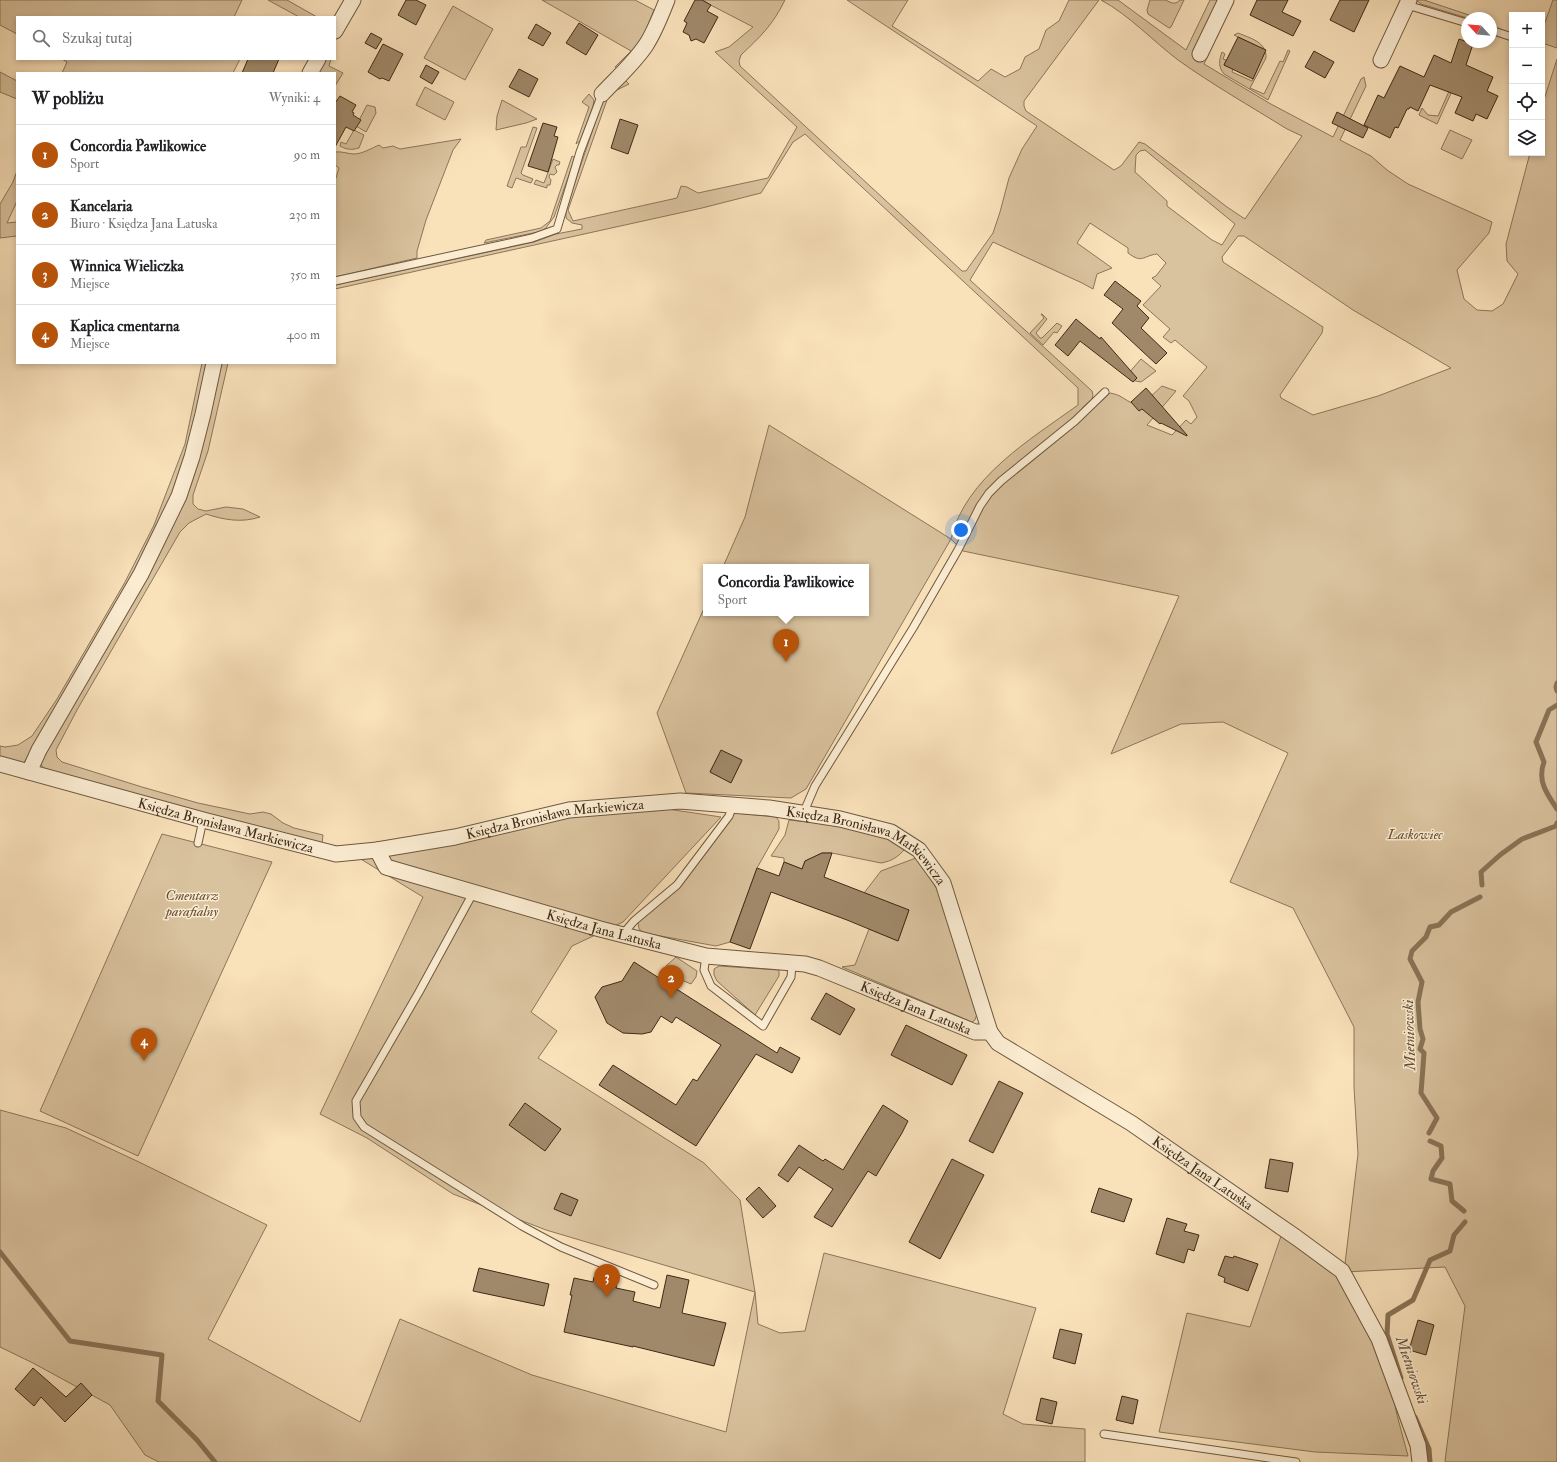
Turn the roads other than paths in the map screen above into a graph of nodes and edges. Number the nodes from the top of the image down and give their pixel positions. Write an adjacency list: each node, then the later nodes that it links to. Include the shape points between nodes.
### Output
1 (353, 0): 6 (street)
2 (667, 0): 13 (street, via 646,45)
3 (1226, 0): 9 (street)
4 (1408, 2): 5 (lane); 11 (street)
5 (1461, 21)
6 (336, 29)
7 (1497, 32): 8 (lane)
8 (1509, 36)
9 (1200, 54)
10 (317, 60): 12 (street)
11 (1381, 60)
12 (311, 72)
13 (602, 94): 14 (lane, via 580,152 557,229 532,238)
14 (336, 281)
15 (214, 364): 18 (street, via 192,457 173,510 142,574 43,743)
16 (1105, 392): 20 (lane, via 989,493 913,628 815,786)
17 (0, 764): 18 (street, Księdza Bronisława Markiewicza)
18 (29, 772): 21 (street, Księdza Bronisława Markiewicza)
19 (733, 805): 20 (street, Księdza Bronisława Markiewicza); 23 (street, Księdza Bronisława Markiewicza, via 680,801 569,810 455,837); 25 (lane, via 729,816 677,885 634,920)
20 (803, 814): 28 (street, Księdza Bronisława Markiewicza, via 840,819 891,832 919,850 943,883)
21 (204, 820): 22 (lane); 23 (street, Księdza Bronisława Markiewicza, via 336,854)
22 (198, 843)
23 (377, 850): 24 (street, Księdza Jana Latuska, via 386,867)
24 (473, 892): 25 (street, Księdza Jana Latuska); 29 (lane, via 356,1101 357,1117 364,1127 522,1226 561,1247)
25 (622, 935): 26 (street, Księdza Jana Latuska)
26 (706, 956): 27 (street, Księdza Jana Latuska); 27 (lane, via 704,970 711,986 763,1026 791,977)
27 (792, 964): 28 (street, Księdza Jana Latuska, via 819,968 975,1032)
28 (990, 1032): 32 (street, Księdza Jana Latuska, via 998,1043 1131,1123 1342,1272 1379,1339 1418,1446)
29 (654, 1285)
30 (1104, 1434): 31 (lane)
31 (1296, 1462)
32 (1420, 1462)

